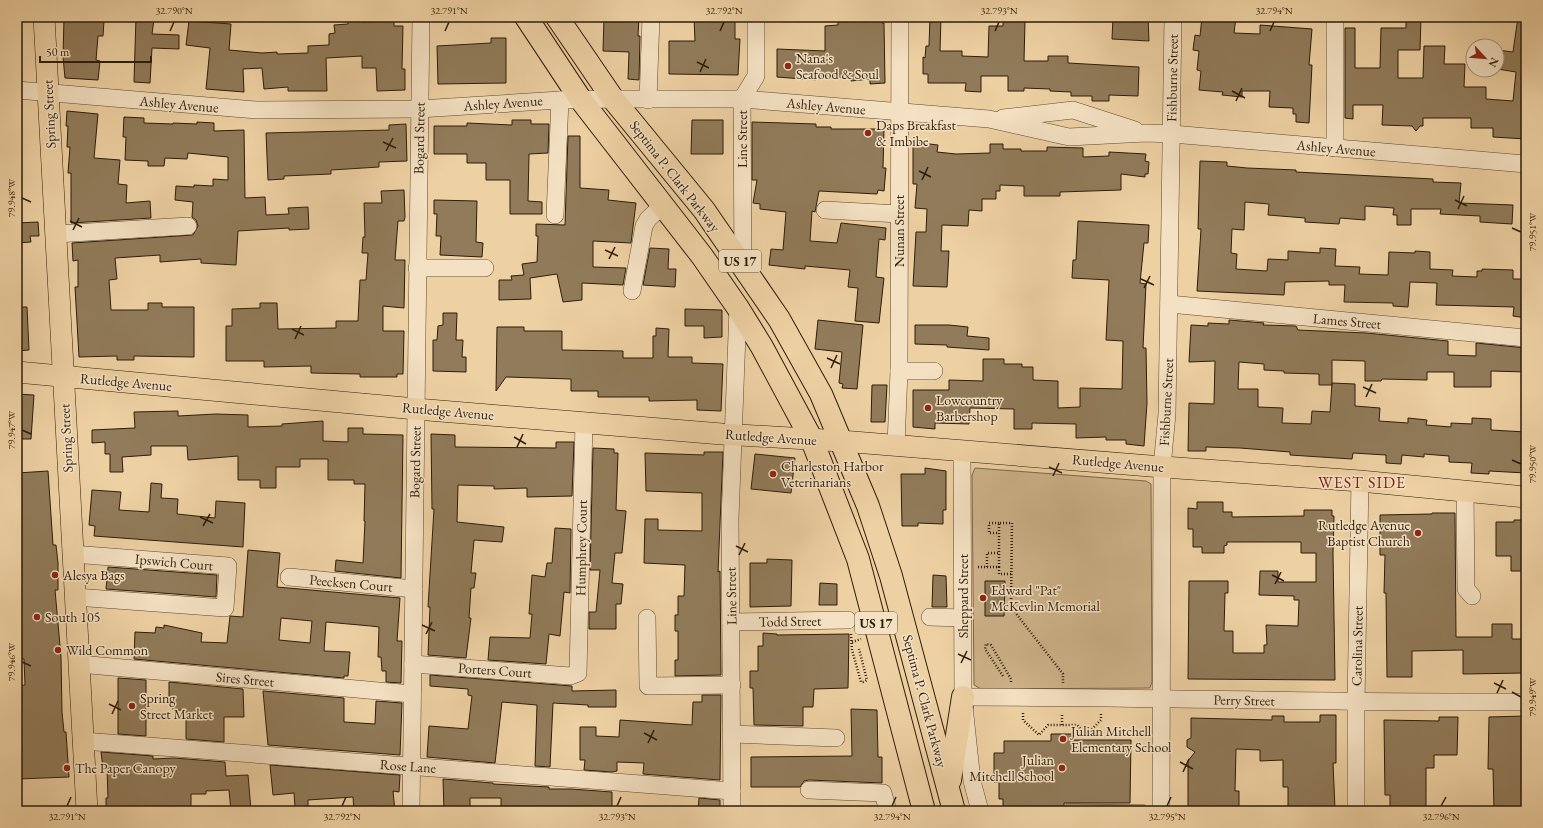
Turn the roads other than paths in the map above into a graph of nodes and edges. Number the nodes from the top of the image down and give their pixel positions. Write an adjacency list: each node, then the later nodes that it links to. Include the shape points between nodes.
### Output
1 (44, 17): 11 (main road, Spring Street)
2 (421, 17): 16 (street, Bogard Street)
3 (526, 17): 14 (highway, Septima P. Clark Parkway / US 17)
4 (557, 17): 12 (highway, Septima P. Clark Parkway / US 17)
5 (651, 17): 15 (street)
6 (756, 17): 13 (street, Line Street, via 756,76)
7 (900, 17): 17 (street, Nunan Street)
8 (1173, 17): 20 (street, Fishburne Street)
9 (1336, 22): 21 (street)
10 (17, 90): 11 (street, Ashley Avenue)
11 (48, 92): 16 (street, Ashley Avenue, via 257,110); 28 (main road, Spring Street)
12 (613, 99): 14 (street, Ashley Avenue); 15 (street, Ashley Avenue); 29 (highway, Septima P. Clark Parkway / US 17, via 704,210)
13 (742, 99): 15 (street, Ashley Avenue); 17 (street, Ashley Avenue); 29 (street, Line Street)
14 (570, 100): 16 (street, Ashley Avenue); 23 (highway, Septima P. Clark Parkway / US 17); 26 (street)
15 (648, 100)
16 (419, 109): 30 (street, Bogard Street)
17 (899, 112): 18 (street, Ashley Avenue); 25 (street, Nunan Street)
18 (989, 119): 19 (street, Ashley Avenue, via 1069,137); 19 (street, Ashley Avenue, via 1073,110)
19 (1146, 133): 20 (street, Ashley Avenue)
20 (1172, 134): 21 (street, Ashley Avenue); 33 (street, Fishburne Street)
21 (1334, 148): 22 (street, Ashley Avenue)
22 (1526, 164)
23 (663, 205): 32 (street, via 644,226); 34 (highway, Septima P. Clark Parkway / US 17)
24 (825, 210): 25 (street)
25 (899, 214): 36 (street, Nunan Street)
26 (555, 215)
27 (188, 226): 28 (street)
28 (56, 234): 39 (main road, Spring Street)
29 (743, 265): 44 (highway, Septima P. Clark Parkway / US 17, via 779,319 821,394)
30 (417, 268): 31 (street); 40 (street, Bogard Street)
31 (485, 268)
32 (632, 291)
33 (1169, 304): 35 (street, Lames Street); 47 (street, Fishburne Street, via 1167,414)
34 (738, 308): 42 (street, Line Street); 43 (highway, Septima P. Clark Parkway / US 17)
35 (1526, 338)
36 (899, 371): 37 (street); 45 (street, Nunan Street)
37 (934, 371)
38 (17, 372): 39 (main road, Rutledge Avenue)
39 (63, 376): 40 (main road, Rutledge Avenue); 51 (main road, Spring Street)
40 (416, 409): 41 (main road, Rutledge Avenue); 53 (street, Bogard Street)
41 (584, 422): 42 (main road, Rutledge Avenue); 63 (street, Humphrey Court)
42 (732, 435): 43 (main road, Rutledge Avenue); 59 (street, Line Street)
43 (812, 440): 44 (main road, Rutledge Avenue); 81 (highway, Septima P. Clark Parkway / US 17, via 858,558)
44 (841, 441): 45 (main road, Rutledge Avenue); 76 (highway, Septima P. Clark Parkway / US 17, via 868,506 891,576)
45 (896, 445): 46 (main road, Rutledge Avenue)
46 (962, 451): 47 (main road, Rutledge Avenue); 58 (street, Sheppard Street)
47 (1162, 467): 48 (main road, Rutledge Avenue); 67 (street, Fishburne Street)
48 (1360, 481): 49 (main road, Rutledge Avenue); 69 (street, Carolina Street)
49 (1465, 491): 50 (main road, Rutledge Avenue); 54 (street, via 1466,588)
50 (1526, 497)
51 (72, 554): 55 (main road, Spring Street); 55 (street, Ipswich Court, via 228,566 224,608)
52 (289, 577): 53 (street, Peecksen Court)
53 (414, 589): 62 (street, Bogard Street)
54 (1472, 596)
55 (75, 597): 61 (main road, Spring Street)
56 (930, 617): 58 (street)
57 (647, 618): 64 (street, via 648,686)
58 (963, 618): 66 (street, Sheppard Street)
59 (731, 622): 60 (street, Todd Street); 64 (street, Line Street)
60 (849, 625)
61 (78, 664): 65 (street, Sires Street); 72 (main road, Spring Street)
62 (412, 664): 63 (street, Porters Court, via 570,676); 65 (street, Bogard Street)
63 (578, 673)
64 (732, 685): 70 (street, Line Street)
65 (412, 694): 73 (street, Bogard Street)
66 (963, 697): 67 (street, Perry Street); 76 (highway); 82 (street, Sheppard Street, via 972,781)
67 (1161, 698): 69 (street, Perry Street); 83 (street, Fishburne Street)
68 (1526, 702): 69 (street, Perry Street)
69 (1356, 703): 84 (street, Carolina Street)
70 (733, 734): 71 (street); 75 (street, Line Street)
71 (836, 738)
72 (83, 741): 73 (street, Rose Lane); 77 (main road, Spring Street)
73 (412, 767): 75 (street, Rose Lane); 78 (street, Bogard Street)
74 (809, 790): 80 (street, via 883,793)
75 (732, 791): 79 (street, Line Street)
76 (952, 801)
77 (87, 811)
78 (411, 811)
79 (732, 811)
80 (888, 811)
81 (924, 811)
82 (980, 811)
83 (1161, 811)
84 (1356, 811)

